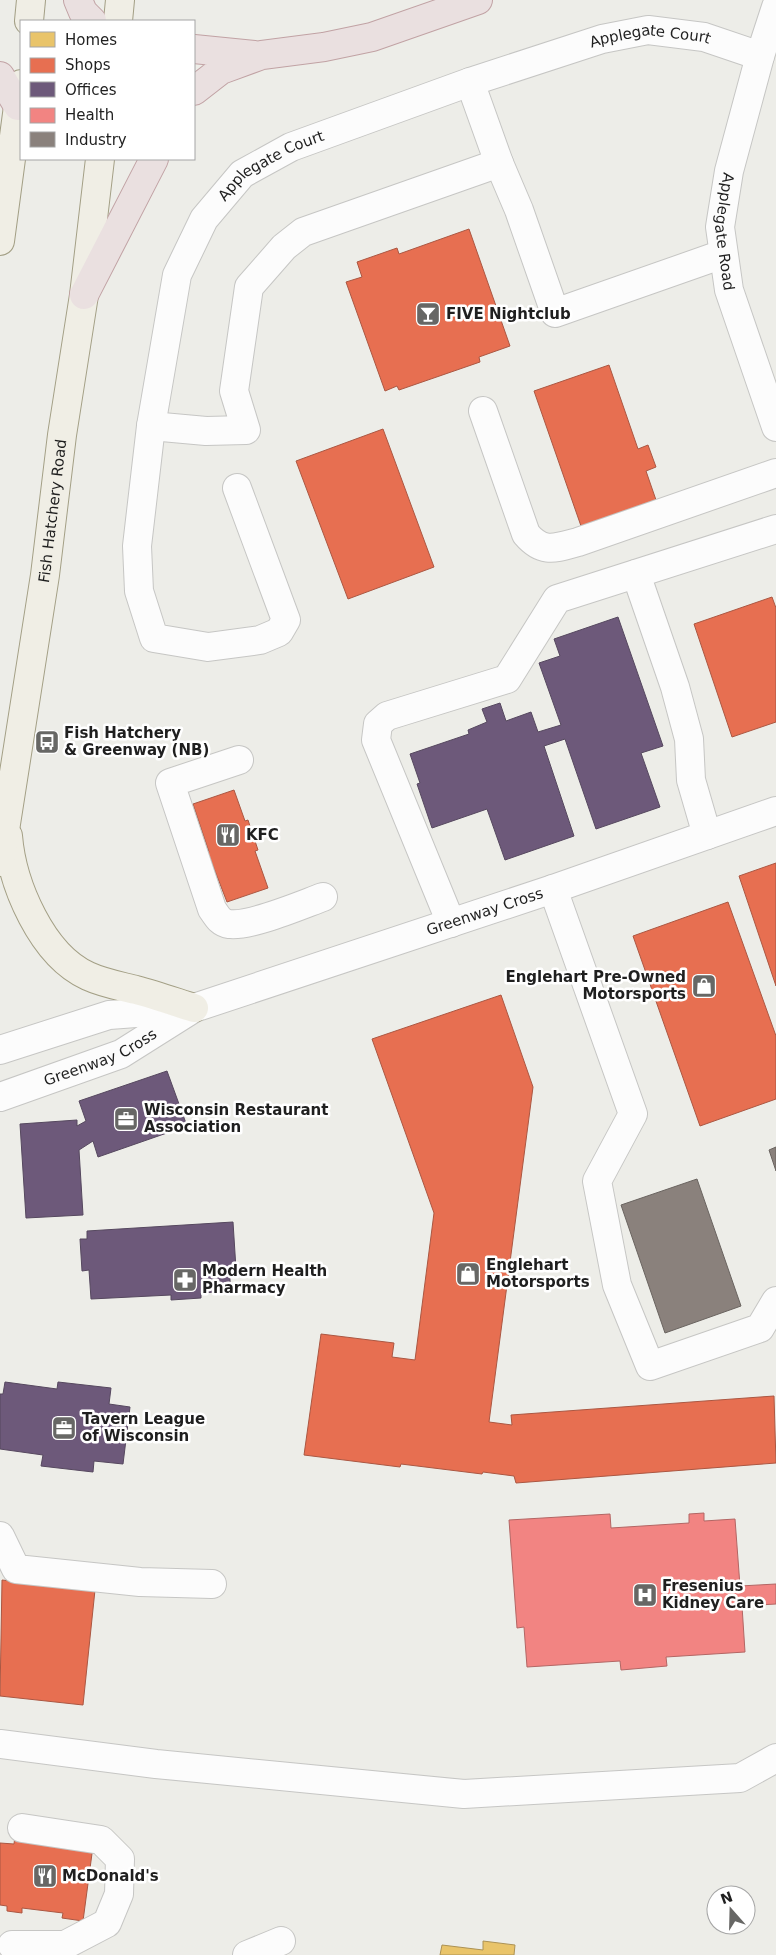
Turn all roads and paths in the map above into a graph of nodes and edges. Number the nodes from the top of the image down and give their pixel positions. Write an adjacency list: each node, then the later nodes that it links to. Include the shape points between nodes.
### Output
1 (31, 0): 6 (main road)
2 (78, 0): 7 (highway)
3 (120, 0): 8 (main road)
4 (478, 0): 10 (highway, via 372,36)
5 (776, 7): 11 (street, Applegate Road)
6 (29, 20)
7 (91, 20)
8 (118, 20)
9 (195, 49): 10 (highway)
10 (262, 56): 14 (highway, via 221,70)
11 (760, 56): 13 (street, Applegate Court, via 704,37 648,30 602,39); 20 (street, Applegate Road, via 729,171 720,227)
12 (0, 76): 15 (highway)
13 (470, 82): 18 (street); 24 (street, Applegate Court, via 291,147 242,174 204,219 177,275)
14 (195, 89)
15 (20, 95): 19 (main road)
16 (100, 160): 21 (main road, Fish Hatchery Road)
17 (153, 160): 21 (highway)
18 (499, 163): 20 (street, via 555,313); 24 (street, via 304,232 284,248 249,287 234,391 246,430 206,431)
19 (0, 241)
20 (723, 254): 22 (street, Applegate Road, via 729,290)
21 (84, 295): 32 (main road, Fish Hatchery Road, via 45,575)
22 (767, 370): 25 (street, Applegate Road)
23 (483, 412): 26 (street, via 526,534 535,544 551,549)
24 (151, 426): 27 (street, Applegate Court, via 137,546 139,590 154,638 208,648 260,640 279,632 286,620)
25 (776, 427)
26 (776, 473)
27 (237, 488)
28 (776, 530): 29 (street)
29 (636, 574): 33 (street, via 687,731 691,780); 37 (street, via 558,599 507,678 387,716 378,724 376,740)
30 (239, 760): 36 (street, via 170,784 212,909 219,920 229,924 248,922)
31 (776, 811): 33 (street, Greenway Cross)
32 (7, 812): 34 (main road, Fish Hatchery Road); 38 (main road, via 8,839 18,883 38,927 71,967 89,977)
33 (707, 835): 35 (street, Greenway Cross)
34 (0, 862)
35 (553, 889): 37 (street, Greenway Cross); 41 (street, via 633,1114 597,1181 617,1285 650,1366 760,1328)
36 (323, 897)
37 (451, 923): 38 (street, Greenway Cross)
38 (194, 1008): 39 (street, Greenway Cross, via 109,1015); 40 (street, Greenway Cross, via 121,1054)
39 (0, 1050)
40 (0, 1097)
41 (776, 1301)
42 (0, 1536): 43 (street, via 16,1569 140,1582)
43 (212, 1584)
44 (0, 1744): 45 (street, via 156,1764 464,1794 740,1778)
45 (776, 1758)
46 (22, 1828): 48 (street, via 101,1840 120,1859 119,1894 107,1923 66,1945)
47 (281, 1941): 49 (street)
48 (12, 1945)
49 (247, 1955)

